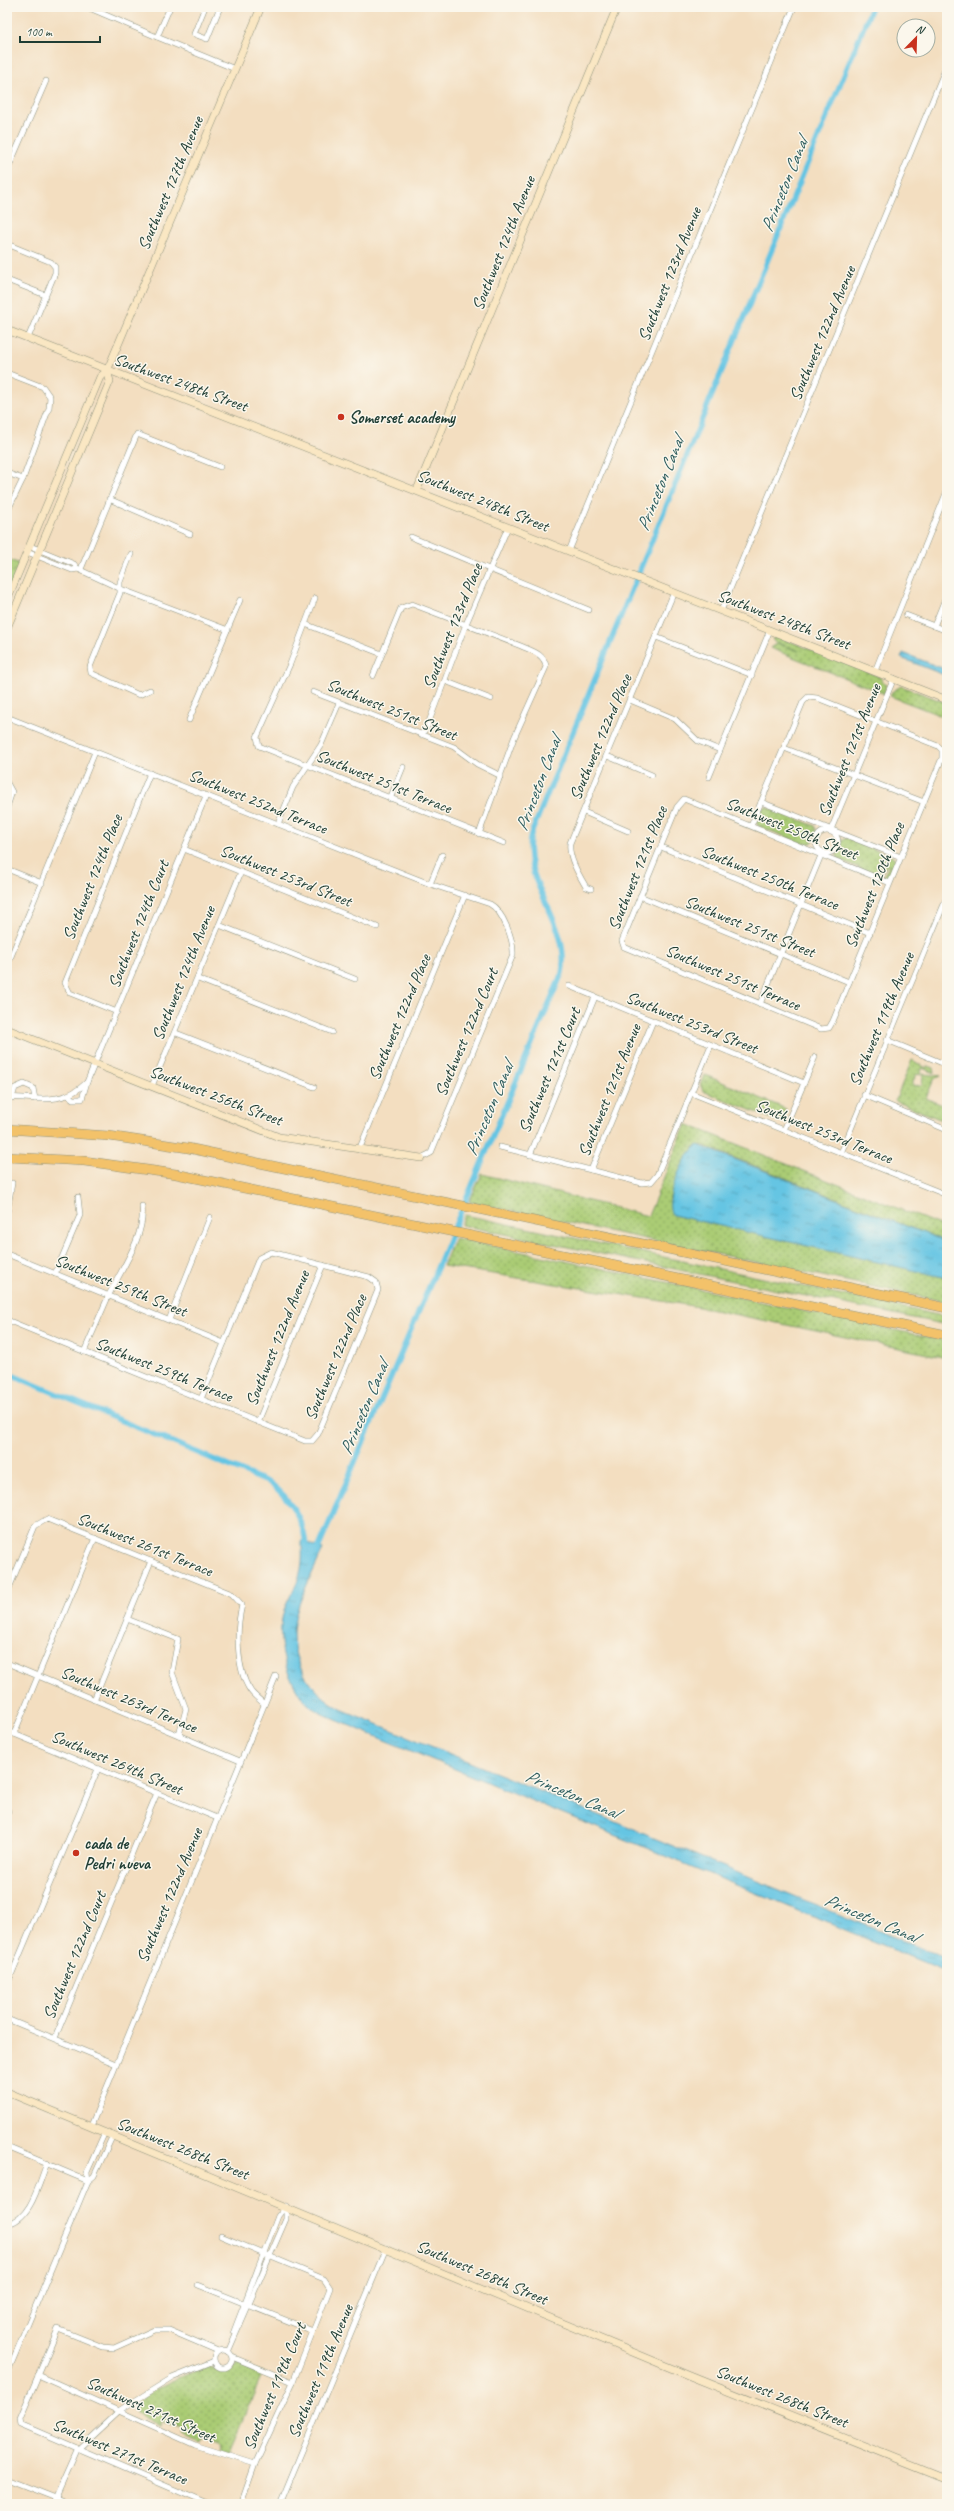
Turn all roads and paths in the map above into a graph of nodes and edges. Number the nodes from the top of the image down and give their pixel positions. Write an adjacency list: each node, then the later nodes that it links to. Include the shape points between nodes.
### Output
1 (87, 7): 8 (street)
2 (170, 7): 8 (street)
3 (204, 7): 4 (street, via 194,34 207,39)
4 (220, 7)
5 (260, 7): 10 (street, Southwest 127th Avenue)
6 (617, 7): 23 (street, Southwest 124th Avenue)
7 (794, 7): 31 (street, Southwest 123rd Avenue)
8 (157, 37): 10 (street)
9 (947, 65): 43 (street, Southwest 122nd Avenue)
10 (235, 69): 18 (street, Southwest 127th Avenue)
11 (46, 81): 12 (street)
12 (7, 171)
13 (7, 244): 15 (street, via 54,265 55,273)
14 (7, 280): 15 (street)
15 (45, 296): 17 (street)
16 (7, 330): 17 (street, Southwest 248th Street)
17 (28, 338): 18 (street, Southwest 248th Street)
18 (107, 371): 23 (street, Southwest 248th Street); 30 (street, Southwest 127th Avenue, via 100,377); 32 (street, Southwest 127th Avenue, via 110,381)
19 (7, 373): 22 (street, via 43,387 50,397 50,408)
20 (220, 467): 25 (street, via 137,434)
21 (7, 473): 22 (street)
22 (23, 479): 26 (street)
23 (417, 490): 27 (street, Southwest 248th Street)
24 (947, 491): 54 (street)
25 (109, 499): 28 (street); 34 (street)
26 (7, 512)
27 (508, 527): 31 (street, Southwest 248th Street); 35 (street, Southwest 123rd Place)
28 (190, 534)
29 (411, 537): 35 (street)
30 (28, 549): 32 (street); 40 (street, Southwest 127th Avenue)
31 (570, 551): 37 (street, Southwest 248th Street)
32 (37, 552): 34 (street, via 72,570); 48 (street, Southwest 127th Avenue)
33 (131, 554): 36 (street, via 120,582)
34 (79, 569): 36 (street)
35 (491, 569): 42 (street); 46 (street, Southwest 123rd Place)
36 (121, 589): 49 (street); 59 (street, via 90,667 91,673 139,695)
37 (674, 592): 43 (street, Southwest 248th Street); 52 (street, Southwest 122nd Place)
38 (947, 594): 47 (street)
39 (315, 598): 45 (street)
40 (7, 600)
41 (240, 600): 49 (street)
42 (589, 610)
43 (721, 611): 50 (street, Southwest 248th Street)
44 (906, 615): 47 (street)
45 (305, 624): 53 (street); 73 (street, Southwest 251st Terrace, via 257,741 263,749)
46 (466, 624): 53 (street, via 406,604 401,608); 58 (street, Southwest 123rd Place); 78 (street, via 538,653 546,661 546,667 514,738)
47 (934, 626): 51 (street)
48 (7, 628)
49 (228, 630): 66 (street)
50 (770, 630): 54 (street, Southwest 248th Street); 55 (street)
51 (947, 631)
52 (656, 637): 55 (street); 62 (street, Southwest 122nd Place)
53 (382, 654): 56 (street)
54 (875, 671): 57 (street, Southwest 248th Street)
55 (752, 675): 70 (street)
56 (373, 676)
57 (894, 678): 63 (street, Southwest 248th Street); 67 (street, Southwest 121st Avenue)
58 (446, 681): 61 (street); 68 (street, Southwest 123rd Place, via 427,727)
59 (150, 690)
60 (313, 692): 64 (street, Southwest 251st Street)
61 (491, 699)
62 (630, 700): 70 (street, via 675,719 698,741); 72 (street, Southwest 122nd Place)
63 (947, 700)
64 (339, 703): 68 (street, Southwest 251st Street); 73 (street, via 321,745)
65 (7, 717): 71 (street, Southwest 252nd Terrace)
66 (189, 720)
67 (876, 721): 69 (street, via 813,696 807,697); 77 (street, Southwest 121st Avenue); 85 (street, Southwest 120th Place, via 939,746 943,752)
68 (421, 735): 78 (street, Southwest 251st Street, via 454,747 477,764)
69 (784, 748): 77 (street); 84 (street)
70 (720, 750): 79 (street)
71 (96, 752): 75 (street, Southwest 252nd Terrace); 101 (street)
72 (607, 756): 76 (street); 87 (street, Southwest 122nd Place)
73 (307, 766): 82 (street, Southwest 251st Terrace); 88 (street, via 293,787)
74 (403, 767): 82 (street)
75 (150, 773): 81 (street, Southwest 252nd Terrace); 122 (street, Southwest 124th Place, via 65,985 68,991)
76 (652, 775)
77 (854, 775): 85 (street); 91 (street, Southwest 121st Avenue)
78 (501, 776): 92 (street)
79 (710, 777)
80 (7, 783): 86 (street, via 12,790)
81 (206, 796): 88 (street, Southwest 252nd Terrace); 95 (street, Southwest 124th Court)
82 (390, 799): 92 (street, Southwest 251st Terrace)
83 (684, 799): 89 (street, Southwest 250th Street); 94 (street, Southwest 121st Place, via 677,807)
84 (761, 802): 89 (street); 91 (street)
85 (924, 802): 98 (street, Southwest 120th Place)
86 (7, 807)
87 (584, 812): 90 (street); 104 (street, Southwest 122nd Place, via 571,841 570,851 586,887)
88 (278, 824): 103 (street, Southwest 252nd Terrace)
89 (751, 826): 96 (street, Southwest 250th Street)
90 (628, 831)
91 (831, 831): 96 (street, Southwest 121st Avenue, via 837,838 836,847 832,852); 96 (street, Southwest 121st Avenue, via 822,832 816,838); 98 (street)
92 (479, 834): 93 (street, Southwest 251st Terrace)
93 (504, 844)
94 (660, 847): 106 (street, Southwest 121st Place); 108 (street, Southwest 250th Terrace)
95 (184, 849): 100 (street, Southwest 253rd Street); 122 (street, Southwest 124th Court)
96 (822, 854): 102 (street, Southwest 250th Street); 108 (street)
97 (442, 855): 103 (street)
98 (901, 857): 102 (street, Southwest 120th Place)
99 (7, 869): 101 (street)
100 (241, 872): 110 (street, Southwest 124th Avenue); 111 (street, Southwest 253rd Street)
101 (42, 883): 115 (street)
102 (890, 883): 112 (street, Southwest 120th Place)
103 (430, 884): 105 (street, Southwest 252nd Terrace)
104 (591, 889)
105 (465, 895): 109 (street, Southwest 252nd Terrace, via 490,904); 146 (street, Southwest 122nd Place)
106 (640, 896): 113 (street, Southwest 121st Place, via 622,940); 114 (street, Southwest 251st Street)
107 (946, 901): 128 (street, Southwest 119th Avenue)
108 (801, 904): 112 (street, Southwest 250th Terrace); 114 (street)
109 (498, 910): 150 (street, Southwest 122nd Court, via 512,943 513,955 431,1153)
110 (219, 925): 116 (street, Southwest 124th Avenue); 117 (street)
111 (377, 927)
112 (870, 933): 118 (street, Southwest 120th Place)
113 (625, 948): 121 (street, Southwest 251st Terrace)
114 (780, 954): 118 (street, Southwest 251st Street); 121 (street)
115 (7, 966)
116 (198, 979): 126 (street); 127 (street, Southwest 124th Avenue)
117 (355, 979)
118 (849, 982): 124 (street, Southwest 120th Place)
119 (569, 986): 120 (street, Southwest 253rd Street)
120 (595, 997): 123 (street, Southwest 253rd Street); 148 (street, Southwest 121st Court)
121 (760, 1004): 124 (street, Southwest 251st Terrace, via 822,1029)
122 (117, 1012): 131 (street, Southwest 124th Court)
123 (653, 1021): 129 (street, Southwest 253rd Street); 151 (street, Southwest 121st Avenue)
124 (830, 1028)
125 (7, 1029): 131 (street, Southwest 256th Street)
126 (332, 1032)
127 (176, 1033): 135 (street, Southwest 124th Avenue); 136 (street)
128 (887, 1040): 132 (street); 138 (street, Southwest 119th Avenue)
129 (711, 1045): 134 (street, Southwest 253rd Street); 137 (street)
130 (815, 1057): 134 (street)
131 (96, 1064): 133 (street, Southwest 124th Court); 135 (street, Southwest 256th Street)
132 (946, 1064)
133 (87, 1082): 139 (street); 139 (street, Southwest 124th Court, via 82,1099)
134 (804, 1083): 143 (street)
135 (152, 1086): 146 (street, Southwest 256th Street, via 279,1137)
136 (314, 1087)
137 (691, 1093): 143 (street, Southwest 253rd Terrace); 151 (street, via 657,1175 651,1182 642,1183)
138 (864, 1095): 144 (street); 147 (street, Southwest 119th Avenue)
139 (68, 1096): 141 (street, via 62,1099)
140 (10, 1097): 141 (street); 141 (street, via 15,1088 24,1084 33,1088)
141 (35, 1099)
142 (7, 1129): 162 (highway, via 148,1141)
143 (784, 1130): 147 (street, Southwest 253rd Terrace)
144 (947, 1130)
145 (500, 1147): 148 (street)
146 (359, 1150): 150 (street, Southwest 256th Street)
147 (841, 1153): 153 (street, Southwest 253rd Terrace)
148 (530, 1154): 151 (street)
149 (7, 1157): 165 (highway, via 77,1160 140,1168)
150 (421, 1158)
151 (591, 1170)
152 (12, 1183): 156 (street)
153 (947, 1195)
154 (78, 1197): 160 (street, via 80,1215)
155 (142, 1206): 161 (street, via 142,1222 120,1278)
156 (7, 1212)
157 (210, 1217): 164 (street)
158 (7, 1254): 160 (street, Southwest 259th Street)
159 (323, 1265): 166 (street, via 271,1252 265,1253 259,1258); 169 (street, Southwest 122nd Avenue); 170 (street, Southwest 122nd Place, via 369,1277 376,1282 378,1290 318,1434)
160 (55, 1274): 161 (street, Southwest 259th Street)
161 (108, 1296): 164 (street, Southwest 259th Street); 167 (street)
162 (947, 1308)
163 (7, 1320): 167 (street, Southwest 259th Terrace)
164 (168, 1320): 166 (street, Southwest 259th Street)
165 (947, 1335)
166 (224, 1343): 168 (street)
167 (84, 1352): 168 (street, Southwest 259th Terrace)
168 (201, 1399): 169 (street, Southwest 259th Terrace)
169 (258, 1422): 170 (street, Southwest 259th Terrace, via 305,1441)
170 (312, 1441)
171 (95, 1538): 172 (street, Southwest 261st Terrace); 173 (street, Southwest 261st Terrace, via 47,1519 41,1521 35,1526); 176 (street)
172 (152, 1561): 174 (street); 179 (street, Southwest 261st Terrace, via 232,1594 242,1605 238,1620 238,1639 245,1679 250,1691)
173 (7, 1593)
174 (127, 1618): 178 (street); 182 (street, via 178,1639 172,1672 186,1709)
175 (7, 1663): 176 (street, Southwest 263rd Terrace)
176 (39, 1676): 178 (street, Southwest 263rd Terrace); 181 (street)
177 (276, 1676): 179 (street, Southwest 122nd Avenue)
178 (94, 1700): 182 (street, Southwest 263rd Terrace)
179 (263, 1703): 183 (street, Southwest 122nd Avenue)
180 (7, 1731): 181 (street, Southwest 264th Street)
181 (14, 1734): 184 (street, Southwest 264th Street)
182 (180, 1735): 183 (street, Southwest 263rd Terrace)
183 (240, 1761): 186 (street, Southwest 122nd Avenue)
184 (98, 1769): 185 (street, Southwest 264th Street); 187 (street)
185 (157, 1793): 186 (street, Southwest 264th Street); 189 (street, Southwest 122nd Court)
186 (216, 1818): 190 (street, Southwest 122nd Avenue)
187 (7, 1985)
188 (7, 2019): 189 (street)
189 (55, 2038): 190 (street)
190 (116, 2064): 192 (street, Southwest 122nd Avenue)
191 (7, 2092): 192 (street, Southwest 268th Street)
192 (90, 2126): 193 (street, Southwest 268th Street)
193 (105, 2132): 194 (street, Southwest 268th Street); 197 (street, via 87,2172)
194 (113, 2135): 197 (street, via 94,2176); 198 (street, Southwest 268th Street)
195 (7, 2147): 196 (street)
196 (47, 2163): 197 (street); 199 (street, via 27,2211 19,2220)
197 (88, 2181): 211 (street)
198 (286, 2206): 201 (street, Southwest 268th Street); 202 (street, via 278,2216); 203 (street, via 286,2219)
199 (7, 2224)
200 (221, 2236): 202 (street)
201 (386, 2248): 217 (street, Southwest 268th Street, via 690,2376); 224 (street, Southwest 119th Avenue)
202 (264, 2253): 203 (street); 205 (street)
203 (270, 2256): 205 (street); 206 (street, Southwest 119th Court, via 329,2283 330,2288)
204 (198, 2285): 205 (street)
205 (246, 2304): 206 (street); 208 (street)
206 (313, 2331): 213 (street, Southwest 119th Court)
207 (218, 2351): 208 (street); 210 (street); 212 (street, via 169,2330 154,2330 114,2348 103,2347 58,2329)
208 (227, 2351): 209 (street)
209 (232, 2357): 210 (street, via 230,2365 225,2369 217,2366); 213 (street)
210 (214, 2361): 214 (street, via 172,2378)
211 (7, 2374)
212 (38, 2375): 214 (street, Southwest 271st Street); 215 (street, Southwest 271st Terrace, via 20,2418 21,2424)
213 (293, 2382): 216 (street, Southwest 119th Court)
214 (120, 2410): 215 (street); 216 (street, Southwest 271st Street, via 195,2445)
215 (77, 2450): 219 (street); 223 (street, Southwest 271st Terrace)
216 (255, 2464): 220 (street, Southwest 119th Court)
217 (947, 2478)
218 (7, 2479): 219 (street)
219 (55, 2498): 221 (street); 222 (street)
220 (241, 2502)
221 (52, 2504)
222 (71, 2504)
223 (208, 2504)
224 (280, 2504)

